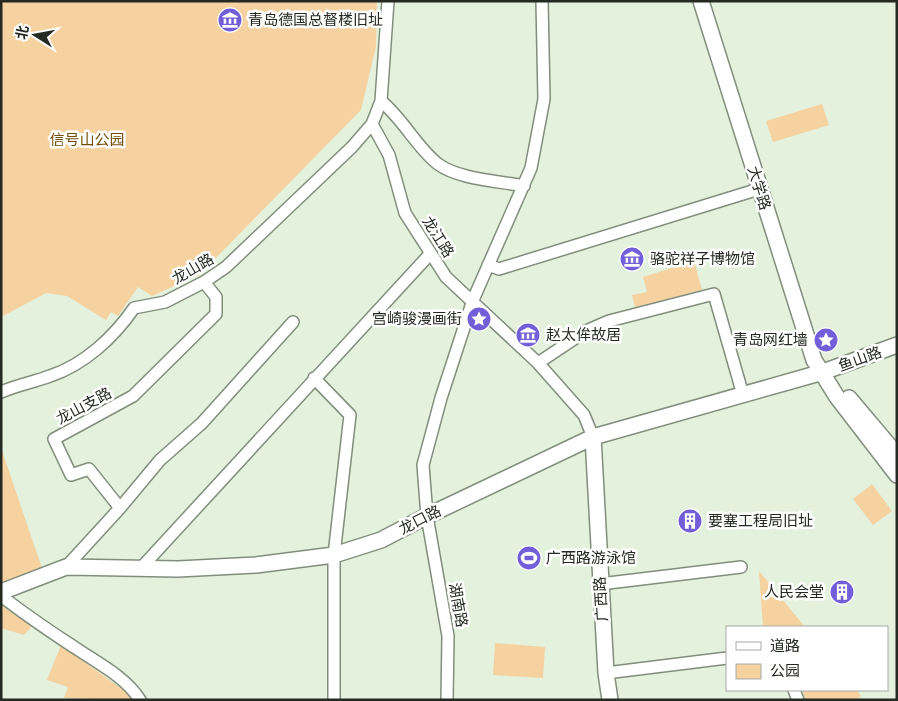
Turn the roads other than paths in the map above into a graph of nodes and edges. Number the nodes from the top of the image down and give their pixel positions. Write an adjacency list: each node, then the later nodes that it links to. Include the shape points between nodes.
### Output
1 (388, 1): 4 (street)
2 (542, 1): 6 (street, 湖南路, via 544,98 531,168)
3 (701, 1): 7 (main road, 大学路)
4 (381, 101): 5 (street); 6 (street, via 437,163 451,172)
5 (372, 124): 8 (street, 龙江路, via 389,155 405,213); 10 (street, 龙山路, via 233,260)
6 (524, 186): 9 (street, 湖南路)
7 (759, 189): 9 (street, via 499,269); 15 (main road, 大学路, via 814,360)
8 (430, 254): 11 (street, 龙江路, via 446,278); 16 (street)
9 (488, 266): 11 (street, 湖南路)
10 (204, 282): 17 (street, 龙山路, via 165,302 134,308 121,327 91,354 52,376); 22 (street, 龙山支路, via 216,297 216,314 133,396 54,439 71,475 89,469)
11 (473, 300): 14 (street, 龙江路); 23 (street, 湖南路, via 423,464)
12 (293, 322): 22 (street, via 202,423 160,460)
13 (897, 345): 15 (main road, 鱼山路)
14 (538, 363): 18 (street, via 608,320 714,294); 19 (street, 龙江路, via 584,415)
15 (823, 372): 18 (main road, 龙口路); 20 (main road, 大学路); 21 (main road, 大学路, via 837,398)
16 (314, 378): 24 (street, via 350,415); 27 (street)
17 (1, 392)
18 (743, 396): 19 (main road, 龙口路)
19 (593, 437): 23 (main road, 龙口路); 28 (main road, 广西路)
20 (897, 454)
21 (897, 475)
22 (120, 508): 25 (street)
23 (427, 516): 24 (main road, 龙口路, via 381,540); 35 (street, 湖南路, via 448,636)
24 (334, 555): 27 (main road, 龙口路, via 256,565); 34 (street)
25 (66, 567): 27 (main road, 龙口路); 29 (main road, 龙口路)
26 (741, 567): 28 (street)
27 (141, 568)
28 (600, 584): 32 (main road, 广西路)
29 (1, 592)
30 (1, 596): 33 (street, via 111,672)
31 (726, 658): 32 (street)
32 (606, 673): 36 (main road, 广西路)
33 (140, 700)
34 (334, 700)
35 (447, 700)
36 (610, 700)

